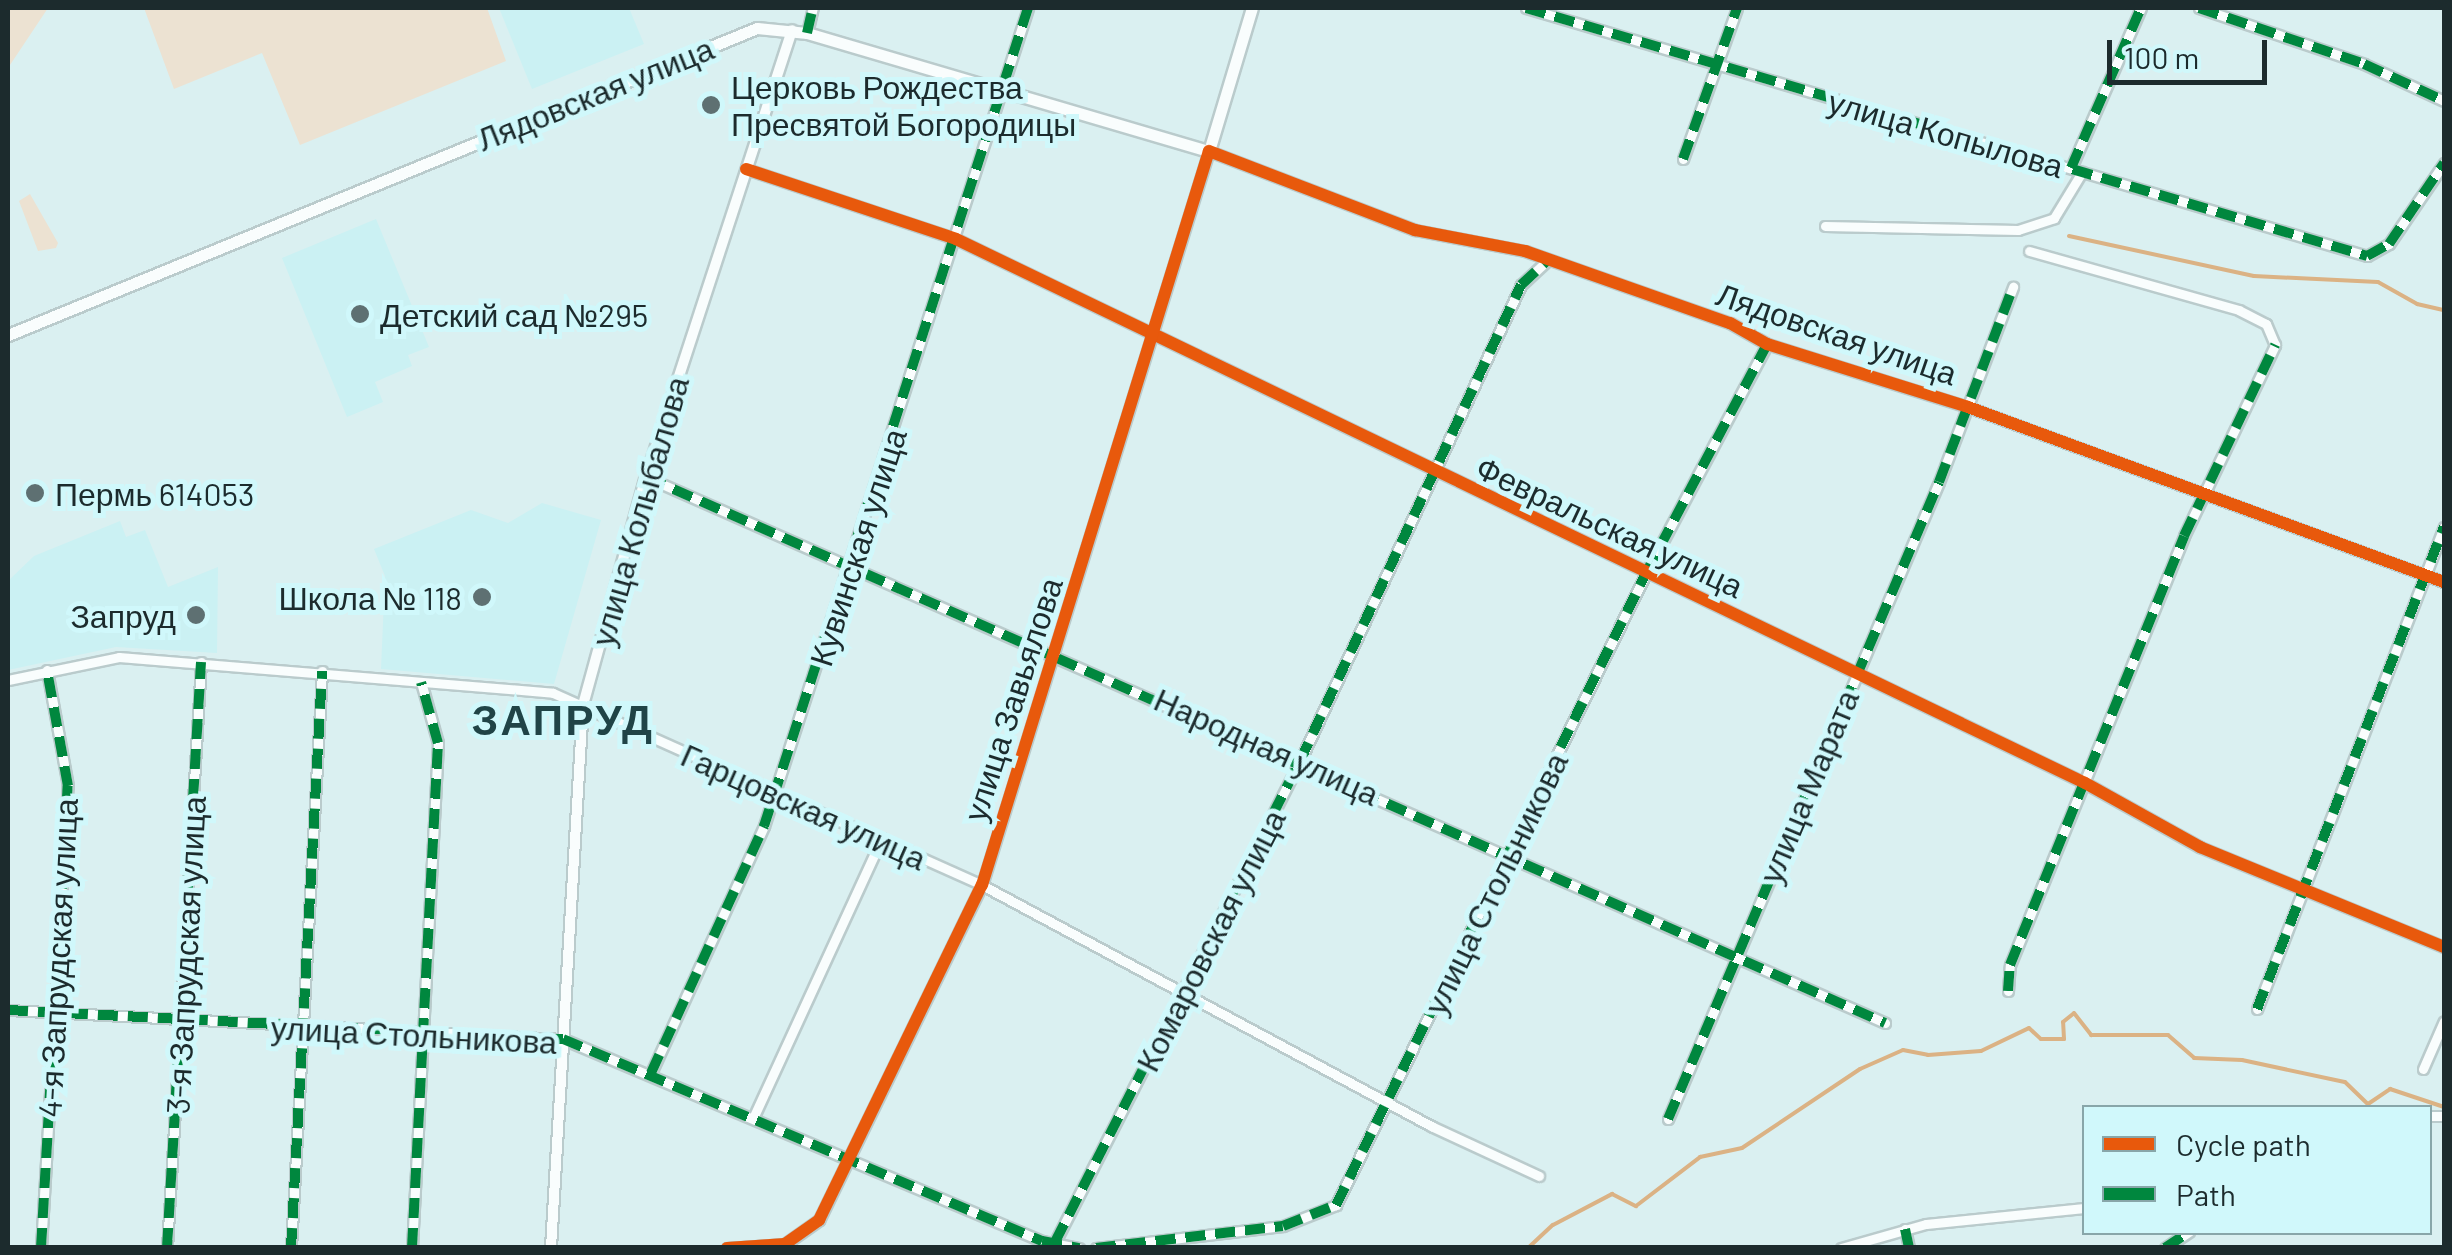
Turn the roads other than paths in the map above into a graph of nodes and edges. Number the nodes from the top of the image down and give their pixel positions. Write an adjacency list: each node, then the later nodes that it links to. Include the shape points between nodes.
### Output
1 (813, 8): 9 (street)
2 (1028, 8): 11 (street, Кувинская улица)
3 (1252, 8): 13 (main road, улица Завьялова)
4 (1526, 8): 10 (street, улица Копылова)
5 (1737, 8): 10 (street)
6 (2141, 8): 16 (street)
7 (2200, 8): 12 (street, via 2364,64)
8 (792, 30): 9 (main road, Лядовская улица); 17 (street, улица Колыбалова); 24 (main road, Лядовская улица, via 757,28 716,42)
9 (807, 33): 11 (main road, Лядовская улица)
10 (1716, 65): 14 (street); 16 (street, улица Копылова)
11 (1002, 90): 13 (main road, Лядовская улица); 20 (street, Кувинская улица)
12 (2444, 101)
13 (1208, 151): 22 (street, Лядовская улица, via 1415,230 1525,251); 25 (street, улица Завьялова)
14 (1683, 159)
15 (2444, 163): 18 (street, улица Копылова, via 2389,244 2368,256)
16 (2071, 168): 18 (street, улица Копылова)
17 (746, 169): 20 (street, Февральская улица); 29 (street, улица Колыбалова)
18 (2082, 172): 19 (street, via 2054,218 2018,230)
19 (1826, 226)
20 (956, 238): 25 (street, Февральская улица); 32 (street, Кувинская улица)
21 (2029, 250): 30 (street, via 2239,310 2266,324 2275,345)
22 (1546, 262): 26 (street, Лядовская улица, via 1730,324); 28 (street, Комаровская улица, via 1521,285)
23 (2013, 287): 27 (street, улица Марата)
24 (8, 335)
25 (1153, 336): 28 (street, Февральская улица); 36 (street, улица Завьялова)
26 (1767, 344): 27 (street, Лядовская улица); 33 (street, улица Стольникова)
27 (1968, 406): 30 (street, Лядовская улица); 40 (street, улица Марата)
28 (1435, 473): 33 (street, Февральская улица); 44 (street, Комаровская улица, via 1424,484)
29 (646, 477): 32 (street, Народная улица); 43 (street, улица Колыбалова)
30 (2203, 498): 34 (street, Лядовская улица); 45 (street)
31 (2444, 527): 34 (street)
32 (853, 563): 36 (street, Народная улица); 46 (street, Кувинская улица)
33 (1646, 573): 40 (street, Февральская улица); 48 (street, улица Стольникова)
34 (2428, 576): 35 (street, Лядовская улица); 50 (street)
35 (2444, 582)
36 (1058, 655): 44 (street, Народная улица); 49 (street, улица Завьялова)
37 (201, 662): 38 (street, Гарцовская улица, via 119,657); 39 (street, Гарцовская улица); 58 (street, 3-я Запрудская улица)
38 (46, 670): 41 (street, Гарцовская улица); 57 (street, 4-я Запрудская улица, via 68,786)
39 (322, 671): 42 (street, Гарцовская улица); 61 (street)
40 (1855, 672): 45 (street, Февральская улица); 52 (street, улица Марата)
41 (8, 680)
42 (421, 682): 43 (street, Гарцовская улица, via 553,693); 62 (street, via 438,743)
43 (582, 705): 46 (street, Гарцовская улица); 63 (street, улица Колыбалова)
44 (1300, 761): 48 (street, Народная улица); 53 (street, Комаровская улица)
45 (2085, 783): 50 (street, Февральская улица, via 2200,847); 54 (street, via 2010,965)
46 (775, 793): 47 (street, Гарцовская улица); 65 (street, Кувинская улица)
47 (882, 838): 49 (street, Гарцовская улица); 67 (street)
48 (1509, 852): 52 (street, Народная улица); 66 (street, улица Стольникова)
49 (982, 885): 53 (street, Гарцовская улица); 69 (street, улица Завьялова)
50 (2306, 893): 51 (street, Февральская улица); 55 (street)
51 (2444, 947)
52 (1738, 955): 60 (street, Народная улица); 68 (street, улица Марата)
53 (1184, 991): 66 (street, Гарцовская улица); 73 (street, Комаровская улица)
54 (2008, 992)
55 (2257, 1008)
56 (8, 1010): 57 (street, улица Стольникова)
57 (52, 1012): 58 (street, улица Стольникова); 74 (street, 4-я Запрудская улица)
58 (182, 1020): 61 (street, улица Стольникова); 75 (street, 3-я Запрудская улица)
59 (2444, 1021): 64 (street)
60 (1886, 1023)
61 (302, 1028): 62 (street, улица Стольникова); 76 (street)
62 (422, 1034): 63 (street, улица Стольникова); 77 (street)
63 (563, 1039): 65 (street, улица Стольникова); 78 (street, улица Колыбалова)
64 (2423, 1070)
65 (651, 1073): 67 (street, улица Стольникова)
66 (1390, 1099): 70 (street, Гарцовская улица, via 1431,1126); 81 (street, улица Стольникова, via 1336,1205 1283,1226)
67 (754, 1116): 69 (street, улица Стольникова, via 810,1145)
68 (1668, 1118)
69 (855, 1158): 73 (street, улица Стольникова); 79 (street, улица Завьялова, via 802,1238)
70 (1539, 1176)
71 (2082, 1208): 72 (street)
72 (1905, 1229): 82 (street); 83 (street)
73 (1054, 1242): 80 (street, улица Стольникова)
74 (42, 1248)
75 (167, 1248)
76 (291, 1248)
77 (412, 1248)
78 (551, 1248)
79 (726, 1248)
80 (1079, 1248)
81 (1096, 1248)
82 (1841, 1248)
83 (1909, 1248)

